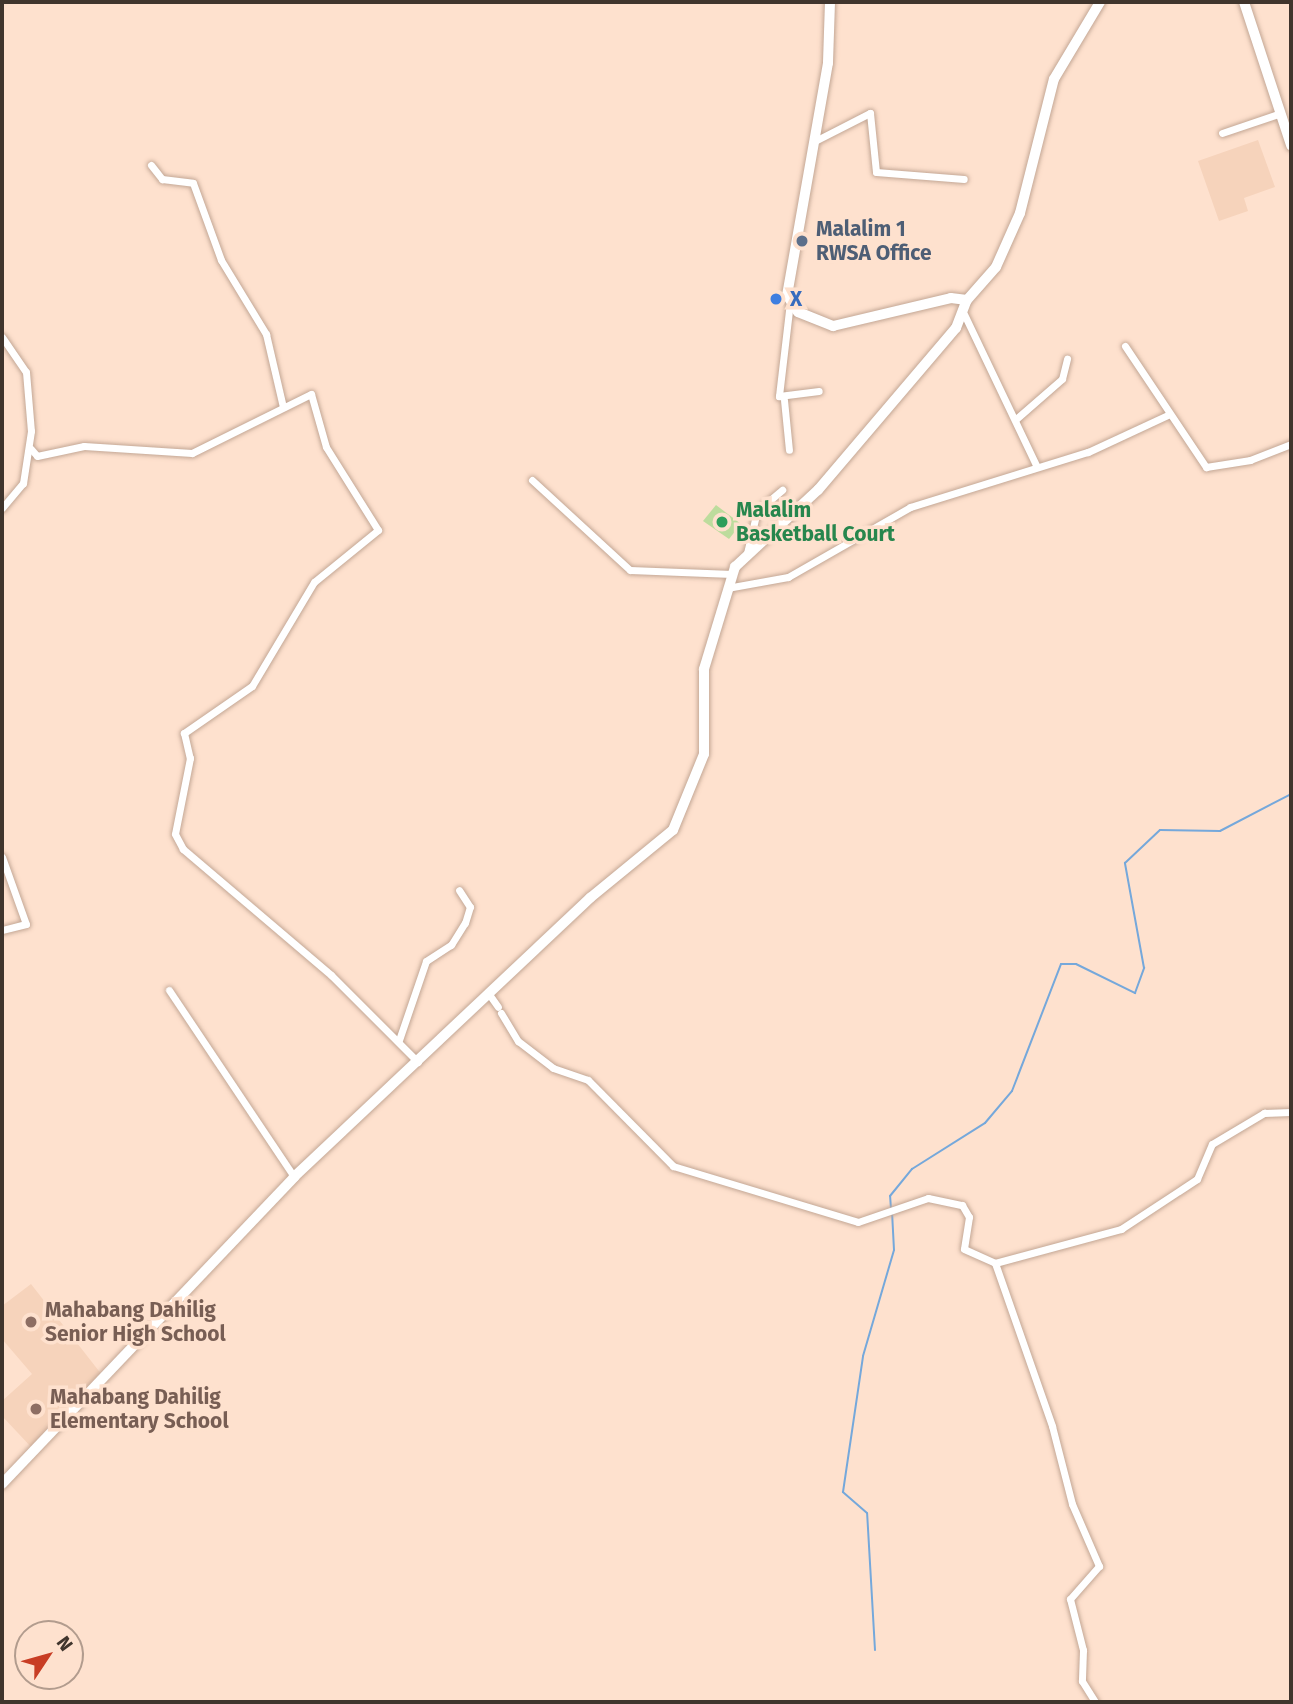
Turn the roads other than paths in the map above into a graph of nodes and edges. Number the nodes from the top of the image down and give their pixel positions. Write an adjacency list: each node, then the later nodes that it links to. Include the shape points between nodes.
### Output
1 (830, 2): 6 (street, via 828,63)
2 (1100, 2): 10 (street, via 1054,79 1007,245)
3 (1244, 2): 4 (street)
4 (1281, 113): 5 (street); 7 (street)
5 (1222, 133)
6 (813, 142): 9 (street, via 870,113 876,172); 11 (street, via 792,245)
7 (1291, 145)
8 (151, 165): 18 (street, via 162,179 193,183 221,260 266,334)
9 (964, 179)
10 (967, 300): 11 (street, via 951,298 833,326 805,316); 12 (street)
11 (790, 302): 17 (street, via 778,392)
12 (964, 314): 20 (street); 28 (street, via 812,496)
13 (2, 337): 22 (street, via 26,372)
14 (1125, 346): 19 (street)
15 (1067, 359): 20 (street, via 1062,379)
16 (819, 391): 17 (street)
17 (784, 400): 23 (street)
18 (283, 407): 22 (street, via 192,453 84,446 37,456); 36 (street, via 311,394 326,447 378,530 314,582 252,686 184,733 190,758 175,834 183,849)
19 (1170, 414): 21 (street, via 1209,468); 24 (street, via 1088,452)
20 (1016, 419): 24 (street)
21 (1291, 444)
22 (30, 449): 27 (street, via 23,483)
23 (789, 450)
24 (1036, 465): 30 (street, via 910,507 788,577)
25 (532, 480): 29 (street, via 630,570)
26 (782, 490): 28 (street, via 757,511)
27 (2, 508)
28 (747, 553): 29 (street)
29 (732, 574): 30 (street)
30 (727, 588): 35 (street, via 704,668 704,754 673,830 590,898)
31 (2, 857): 33 (street, via 26,924)
32 (459, 890): 36 (street, via 469,913 451,945 426,961)
33 (2, 930)
34 (169, 990): 39 (street)
35 (491, 997): 37 (street); 40 (street, via 518,1041 553,1068 589,1080 673,1166 858,1222 880,1219 928,1198 962,1205 969,1217 964,1249)
36 (399, 1040): 37 (street)
37 (419, 1063): 39 (street)
38 (1291, 1112): 40 (street, via 1264,1113 1212,1144 1197,1179 1121,1228)
39 (295, 1177): 41 (street)
40 (995, 1263): 42 (street, via 1052,1426 1072,1504 1099,1566 1070,1599 1083,1650 1082,1681)
41 (2, 1484)
42 (1095, 1702)

